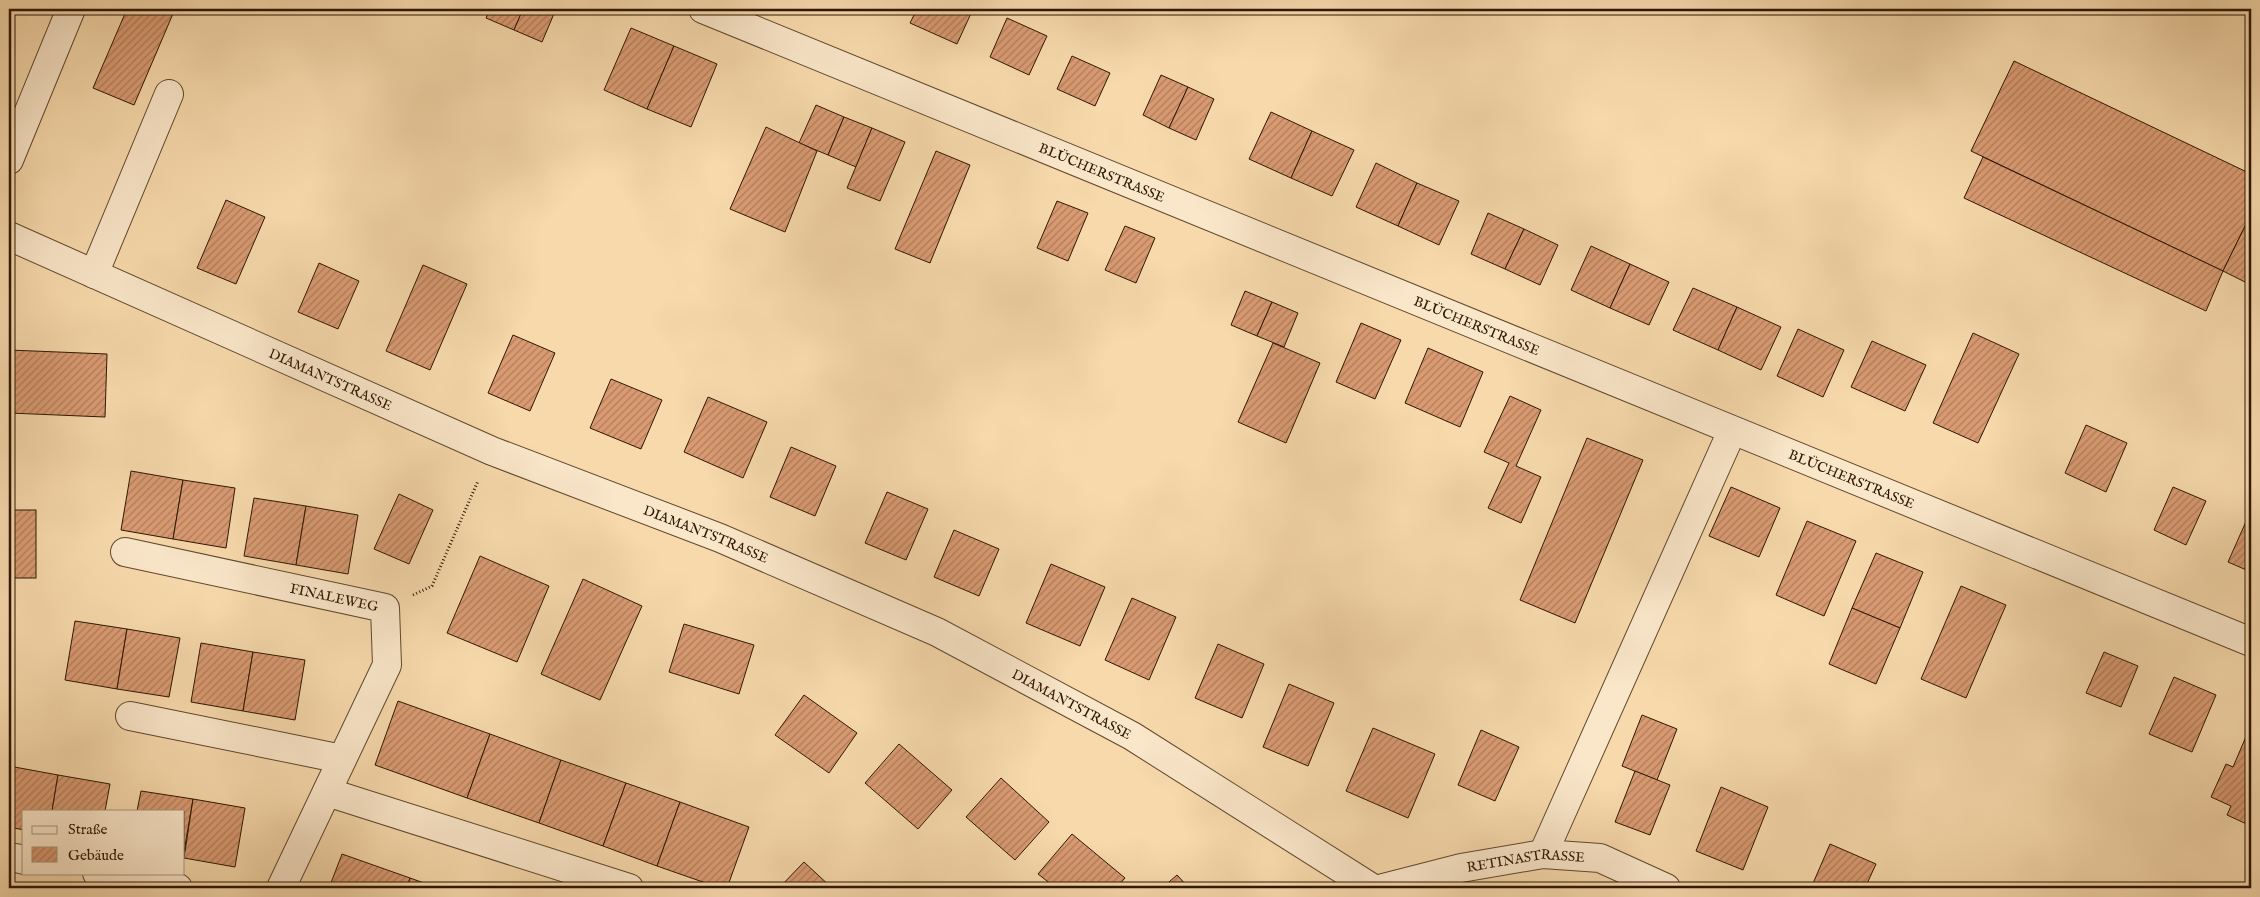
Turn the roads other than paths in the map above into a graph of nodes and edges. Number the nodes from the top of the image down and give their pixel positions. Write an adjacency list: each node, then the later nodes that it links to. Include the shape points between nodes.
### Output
1 (71, 9): 4 (street)
2 (702, 9): 7 (street, BLÜCHERSTRASSE)
3 (169, 94): 6 (street)
4 (9, 160)
5 (9, 236): 6 (street, DIAMANTSTRASSE)
6 (94, 274): 18 (street, DIAMANTSTRASSE, via 492,451 720,538 937,632 1132,736)
7 (1732, 431): 9 (street, BLÜCHERSTRASSE); 13 (street)
8 (125, 552): 11 (street, FINALEWEG, via 385,608 387,665)
9 (2251, 642)
10 (130, 716): 11 (street)
11 (342, 759): 12 (street, FINALEWEG)
12 (327, 792): 16 (street, FINALEWEG); 17 (street)
13 (1543, 854): 19 (street, RETINASTRASSE, via 1461,868); 20 (street, RETINASTRASSE, via 1600,858)
14 (102, 874): 15 (street)
15 (178, 888)
16 (281, 888)
17 (629, 888)
18 (1372, 888)
19 (1383, 888)
20 (1666, 888)

